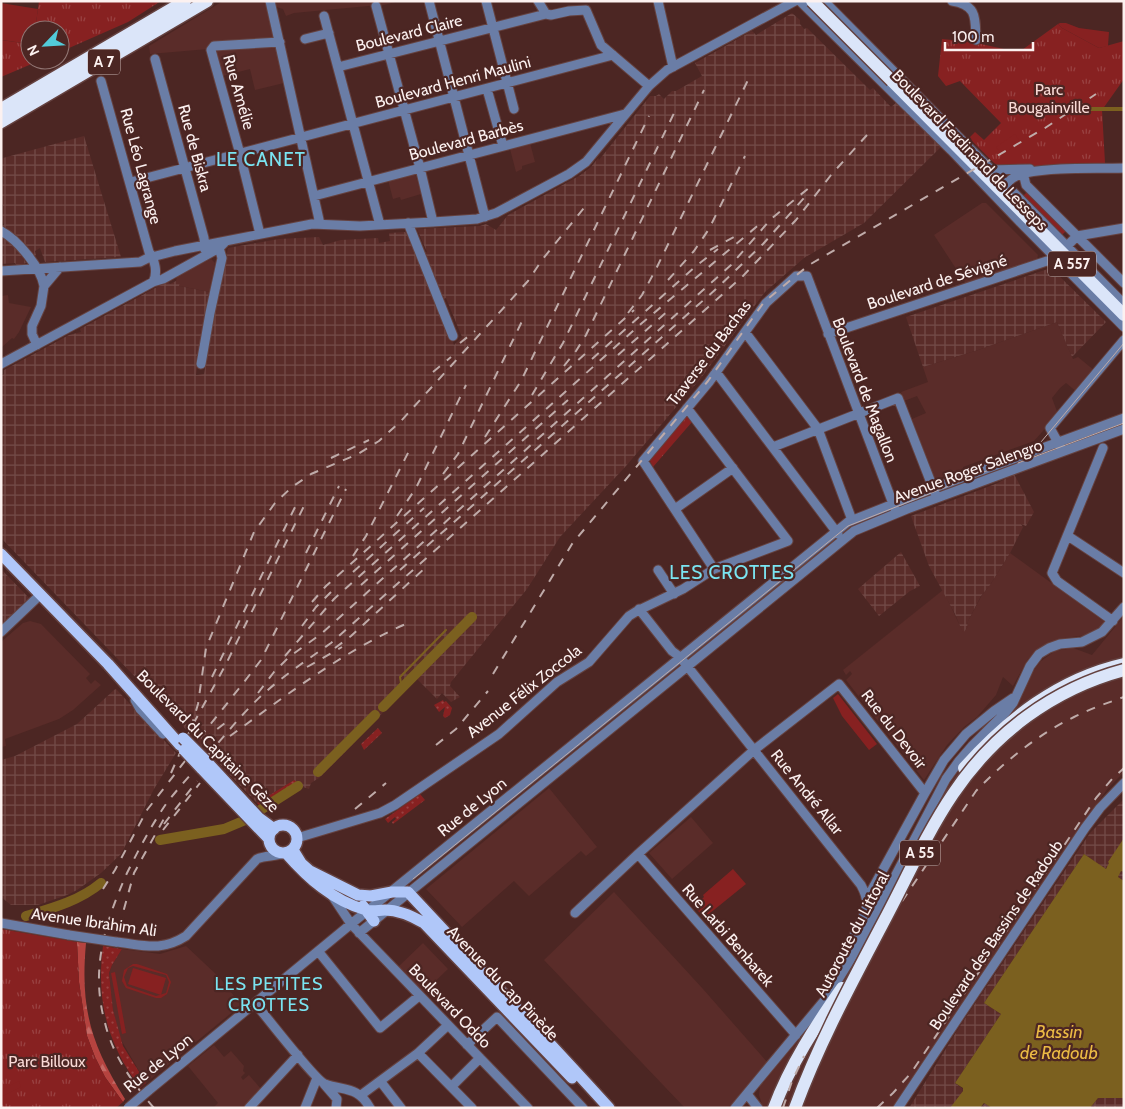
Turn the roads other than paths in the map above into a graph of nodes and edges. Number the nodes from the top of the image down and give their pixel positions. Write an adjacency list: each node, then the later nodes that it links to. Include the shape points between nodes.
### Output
1 (186, 1): 37 (highway, A 7)
2 (207, 1): 41 (highway, A 7)
3 (270, 1): 26 (street)
4 (429, 1): 24 (street)
5 (486, 1): 20 (street)
6 (538, 1): 17 (street)
7 (658, 1): 31 (street)
8 (795, 1): 31 (street)
9 (800, 1): 19 (street, Boulevard Ferdinand de Lesseps)
10 (812, 1): 58 (highway, bridge, via 967,156)
11 (817, 1): 16 (street)
12 (824, 1): 21 (street, Boulevard Ferdinand de Lesseps)
13 (952, 1): 25 (street, via 969,6 974,12)
14 (376, 6): 27 (street)
15 (585, 6): 17 (street, Boulevard Claire); 28 (street, via 598,40)
16 (830, 13): 19 (street); 21 (street)
17 (546, 14): 20 (street, Boulevard Claire)
18 (324, 16): 22 (street)
19 (821, 22): 58 (street, Boulevard Ferdinand de Lesseps)
20 (493, 28): 24 (street, Boulevard Claire); 33 (street)
21 (851, 29): 50 (street, Boulevard Ferdinand de Lesseps)
22 (329, 32): 23 (street); 30 (street)
23 (305, 39)
24 (440, 40): 27 (street, Boulevard Claire); 36 (street)
25 (976, 40)
26 (280, 42): 43 (street); 45 (street, Rue Amélie, via 214,46 211,50)
27 (389, 54): 30 (street, Boulevard Claire); 39 (street)
28 (613, 55): 33 (street, Boulevard Henri Maulini); 34 (street)
29 (155, 59): 47 (street, Rue de Biskra)
30 (338, 67): 42 (street)
31 (673, 67): 34 (street)
32 (102, 81): 53 (street, Rue Léo Lagrange)
33 (507, 84): 35 (street, Boulevard Henri Maulini); 38 (street)
34 (649, 86): 40 (street)
35 (487, 89): 36 (street, Boulevard Henri Maulini); 44 (street)
36 (454, 97): 39 (street, Boulevard Henri Maulini); 46 (street)
37 (1, 109)
38 (514, 109)
39 (405, 110): 42 (street, Boulevard Henri Maulini); 48 (street)
40 (626, 114): 44 (street, Boulevard Barbès); 57 (street, via 578,168)
41 (1, 122)
42 (353, 124): 43 (street, Boulevard Henri Maulini); 54 (street)
43 (301, 138): 45 (street, Boulevard Henri Maulini); 56 (street)
44 (503, 146): 46 (street, Boulevard Barbès)
45 (240, 154): 47 (street, Boulevard Henri Maulini); 65 (street, Rue Amélie)
46 (469, 155): 48 (street, Boulevard Barbès); 57 (street)
47 (184, 168): 53 (street, Boulevard Henri Maulini); 68 (street, Rue de Biskra)
48 (420, 168): 54 (street, Boulevard Barbès); 59 (street)
49 (1124, 168): 51 (street)
50 (991, 170): 51 (street); 55 (street, Boulevard Ferdinand de Lesseps)
51 (1052, 170): 52 (street)
52 (1023, 173): 55 (street, via 1009,180); 66 (street, Boulevard Ferdinand de Lesseps, via 1026,185)
53 (131, 182): 70 (street, Rue Léo Lagrange)
54 (368, 182): 56 (street, Boulevard Barbès); 62 (street)
55 (1006, 186): 69 (street, Boulevard Ferdinand de Lesseps)
56 (314, 196): 61 (street)
57 (485, 217): 59 (street)
58 (1024, 220): 71 (street, Boulevard Ferdinand de Lesseps); 83 (highway, A 557)
59 (433, 222): 60 (street)
60 (408, 223): 62 (street); 86 (street)
61 (320, 224): 62 (street); 65 (street)
62 (380, 225)
63 (1124, 228): 66 (street)
64 (1, 231): 75 (street, via 9,235)
65 (260, 234): 67 (street)
66 (1077, 236): 69 (street); 80 (street, Boulevard Ferdinand de Lesseps)
67 (222, 245): 68 (street); 73 (street); 90 (street)
68 (202, 246): 70 (street); 73 (street, via 205,252); 73 (street, via 180,255 179,258)
69 (1066, 247): 82 (street, Boulevard Ferdinand de Lesseps)
70 (153, 257): 72 (street); 76 (street, Rue Léo Lagrange)
71 (1056, 258): 83 (street, Boulevard Ferdinand de Lesseps); 85 (street, Boulevard de Sévigné)
72 (140, 262): 74 (street); 76 (street)
73 (188, 266): 79 (street)
74 (60, 267): 75 (street); 81 (street)
75 (37, 268): 77 (street); 81 (street)
76 (155, 269): 79 (street, Rue Léo Lagrange)
77 (1, 270)
78 (806, 276): 84 (street, Traverse du Bachas, via 796,276 766,303); 85 (street, Boulevard de Magallon)
79 (153, 282): 88 (street)
80 (1124, 283)
81 (44, 286): 88 (street, via 41,306 31,330)
82 (1124, 304)
83 (1122, 320)
84 (745, 332): 91 (street, Traverse du Bachas); 95 (street)
85 (828, 334): 93 (street, Boulevard de Magallon)
86 (453, 336)
87 (1124, 340): 97 (street, via 1050,428)
88 (37, 345): 89 (street)
89 (1, 364)
90 (201, 364)
91 (716, 372): 92 (street, Traverse du Bachas); 98 (street)
92 (687, 408): 101 (street); 105 (street, Traverse du Bachas, via 643,461)
93 (858, 413): 95 (street); 102 (street, via 898,398); 104 (street, Boulevard de Magallon)
94 (1124, 418): 97 (street, Avenue Roger Salengro)
95 (818, 429): 98 (street); 107 (street)
96 (1124, 429): 100 (street, Avenue Roger Salengro)
97 (1058, 443): 100 (street); 102 (street, Avenue Roger Salengro)
98 (773, 446): 108 (street)
99 (1103, 448): 109 (street)
100 (1063, 452): 103 (street, Avenue Roger Salengro)
101 (733, 468): 105 (street); 113 (street, Avenue Félix Zoccola, via 788,541)
102 (933, 489): 103 (street); 104 (street, Avenue Roger Salengro)
103 (937, 498): 106 (street, Avenue Roger Salengro)
104 (893, 504): 106 (street, Boulevard de Magallon); 107 (street, Avenue Roger Salengro)
105 (675, 509): 113 (street)
106 (897, 513): 110 (street, Avenue Roger Salengro, via 854,531)
107 (852, 520): 108 (street, Avenue Roger Salengro)
108 (836, 530): 110 (street); 122 (street, Rue de Lyon)
109 (1068, 536): 115 (street); 120 (street, via 1053,577)
110 (843, 540): 111 (street, Avenue Roger Salengro)
111 (828, 551): 124 (street, Rue de Lyon)
112 (1, 554): 116 (main road, Boulevard du Capitaine Gèze)
113 (714, 569): 117 (street, Avenue Félix Zoccola)
114 (658, 570): 117 (street)
115 (1124, 573)
116 (41, 594): 121 (street); 130 (main road, Boulevard du Capitaine Gèze, bridge, via 119,677 142,694 180,744)
117 (674, 594): 119 (street, Avenue Félix Zoccola)
118 (1124, 607): 120 (street)
119 (642, 608): 122 (street, Rue André Allar, via 677,648); 131 (street, Avenue Félix Zoccola, via 629,616 589,662 557,682 499,734 395,805 374,816)
120 (1112, 621): 126 (street, via 1092,638 1060,644 1039,654)
121 (1, 632)
122 (680, 657): 124 (street, Rue André Allar); 136 (street, Rue de Lyon)
123 (1124, 664): 148 (highway, Autoroute du Littoral / A 55, via 1072,682 1030,706 986,743 964,768 936,811)
124 (687, 666): 127 (street, Rue André Allar); 137 (street, Rue de Lyon)
125 (1124, 670): 179 (highway, Autoroute du Littoral / A 55, bridge, via 1080,685 1029,714 989,748 962,781 931,832 832,1020)
126 (1016, 694): 129 (street, via 966,734 944,760); 147 (street, via 1006,712 946,779)
127 (754, 750): 129 (street, Rue du Devoir, via 839,684); 133 (street); 139 (street, Rue André Allar, via 860,882)
128 (1124, 783): 180 (street, Boulevard des Bassins de Radoub, via 1085,828)
129 (925, 793): 139 (street)
130 (269, 836): 131 (main road, Boulevard du Capitaine Gèze, via 281,825 288,826); 132 (main road, Boulevard du Capitaine Gèze, via 274,850); 134 (street)
131 (297, 838): 132 (main road, via 296,845)
132 (288, 852): 134 (street, Avenue Ibrahim Ali); 135 (main road, Boulevard du Capitaine Gèze, via 310,871); 138 (main road, Boulevard du Capitaine Gèze, via 308,877)
133 (638, 854): 141 (street); 152 (street, Rue Larbi Benbarek)
134 (265, 856): 143 (street, Avenue Ibrahim Ali, bridge, via 251,864 191,931 172,944 154,947)
135 (346, 890): 136 (main road, Boulevard du Capitaine Gèze, via 371,896); 142 (main road, Boulevard du Capitaine Gèze)
136 (392, 892): 137 (main road); 142 (street, Rue de Lyon)
137 (408, 892): 140 (street, Rue de Lyon); 157 (main road, Avenue du Cap Pinède)
138 (330, 894): 142 (main road, Boulevard du Capitaine Gèze); 144 (street, Boulevard du Capitaine Gèze)
139 (868, 897): 147 (street, via 852,941)
140 (387, 910): 142 (main road, Avenue du Cap Pinède); 157 (main road, Avenue du Cap Pinède, via 410,915 424,923)
141 (575, 913)
142 (371, 916): 144 (street, Rue de Lyon); 145 (street, Rue de Lyon)
143 (1, 923)
144 (351, 924): 145 (street, Boulevard Oddo); 146 (street, Rue de Lyon)
145 (359, 933): 149 (street, Boulevard Oddo)
146 (318, 951): 149 (street, via 380,1028); 150 (street, Rue de Lyon)
147 (850, 958): 152 (street, via 828,996)
148 (842, 988): 177 (highway, via 790,1071); 178 (highway, Autoroute du Littoral / A 55, via 808,1058)
149 (419, 996): 151 (street, Boulevard Oddo)
150 (255, 1003): 155 (street); 165 (street, Rue de Lyon, bridge)
151 (448, 1026): 153 (street, Boulevard Oddo); 154 (street)
152 (796, 1035): 162 (street)
153 (467, 1045): 156 (street, Boulevard Oddo); 161 (street, via 497,1017)
154 (418, 1052): 159 (street); 160 (street)
155 (298, 1055): 158 (street); 166 (street)
156 (480, 1058): 160 (street); 164 (street, Boulevard Oddo)
157 (574, 1075): 161 (street); 173 (main road, Avenue du Cap Pinède); 174 (main road, Avenue du Cap Pinède)
158 (320, 1081): 163 (street); 167 (street); 168 (street, via 337,1099)
159 (381, 1082): 163 (street); 170 (street)
160 (452, 1086): 171 (street)
161 (564, 1088): 172 (street)
162 (747, 1094): 175 (street); 176 (street)
163 (361, 1095): 169 (street)
164 (522, 1106)
165 (128, 1108)
166 (249, 1108)
167 (305, 1108)
168 (336, 1108)
169 (370, 1108)
170 (400, 1108)
171 (472, 1108)
172 (583, 1108)
173 (599, 1108)
174 (609, 1108)
175 (735, 1108)
176 (758, 1108)
177 (774, 1108)
178 (789, 1108)
179 (795, 1108)
180 (898, 1108)

